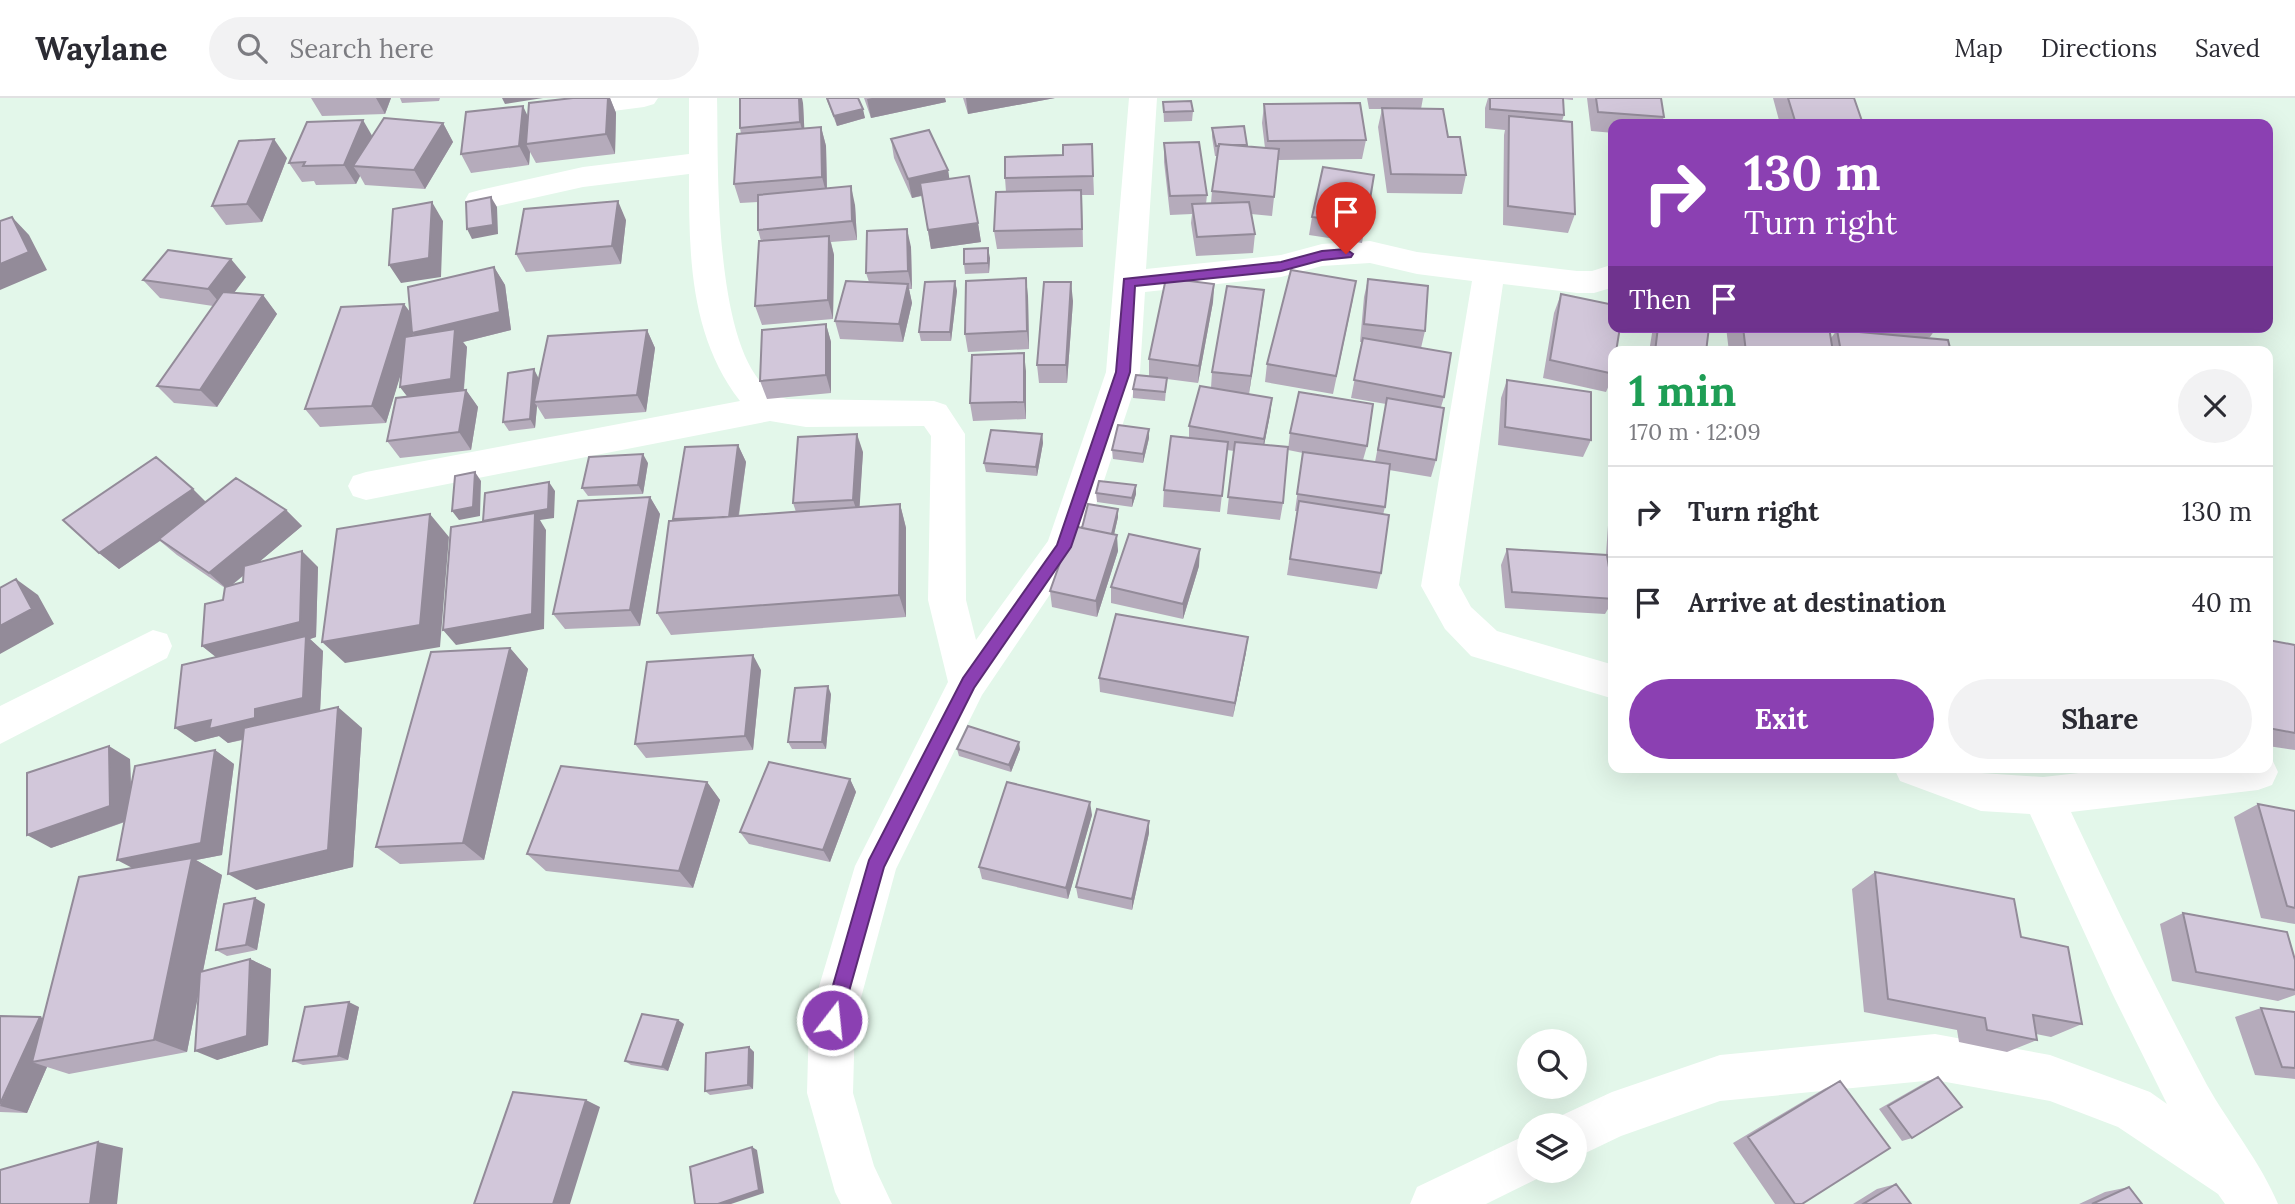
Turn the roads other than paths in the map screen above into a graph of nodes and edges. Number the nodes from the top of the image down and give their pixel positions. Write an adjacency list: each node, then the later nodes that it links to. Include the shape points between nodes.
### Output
1 (643, 98): 4 (street)
2 (703, 98): 5 (street)
3 (1143, 98): 9 (street)
4 (534, 112)
5 (705, 162): 6 (street, via 583,177); 10 (street, via 709,292 723,350 739,382)
6 (480, 200)
7 (1489, 273): 8 (street, via 1577,282); 9 (street, via 1370,252); 13 (street, via 1440,586 1458,618 1485,644)
8 (1608, 277)
9 (1129, 282): 14 (street, via 1123,372 1064,547)
10 (769, 408): 11 (street); 14 (street, via 814,414 906,409 934,414 948,434 947,600)
11 (366, 486)
12 (153, 646): 15 (street)
13 (1608, 680)
14 (968, 683): 22 (street, via 876,866 832,1020 830,1093 852,1175)
15 (0, 726)
16 (1928, 773): 18 (street, via 1981,792)
17 (2249, 773): 18 (street)
18 (2043, 796): 21 (street, via 2105,933 2187,1095)
19 (1587, 1128): 21 (street, via 1720,1078 1935,1057 2050,1079 2133,1109)
20 (1517, 1163): 23 (street)
21 (2244, 1190)
22 (868, 1204)
23 (1434, 1204)

